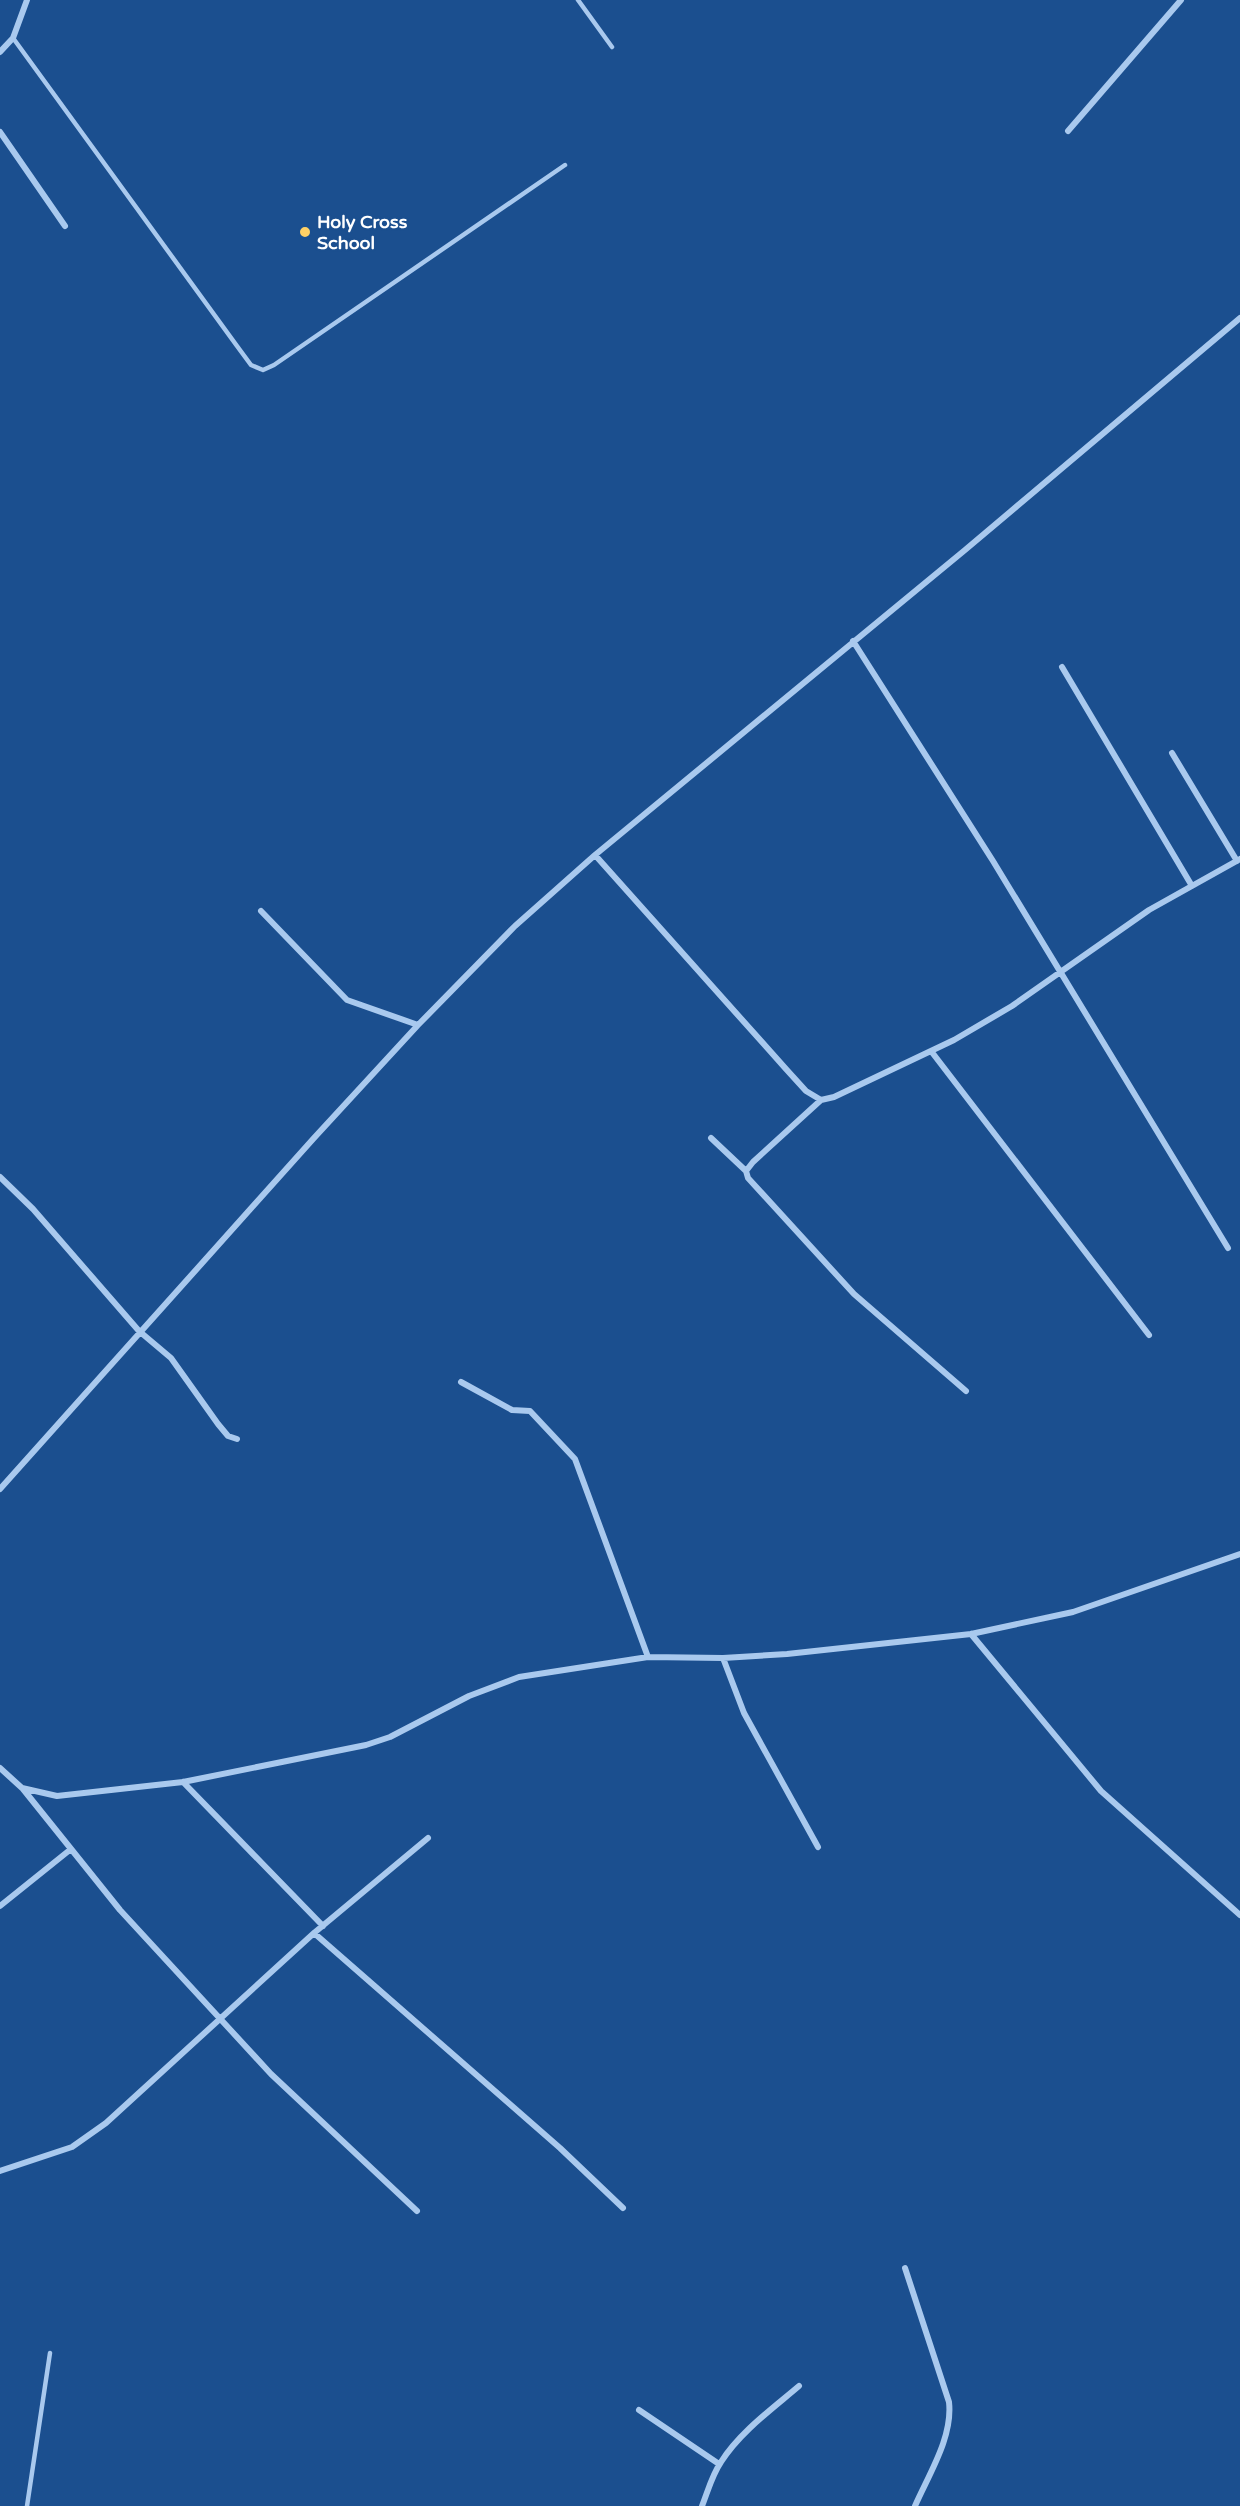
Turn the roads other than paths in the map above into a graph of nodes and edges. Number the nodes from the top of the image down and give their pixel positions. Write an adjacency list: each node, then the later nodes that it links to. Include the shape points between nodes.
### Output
1 (27, 0): 4 (street)
2 (578, 0): 5 (lane)
3 (1181, 0): 7 (street)
4 (13, 38): 6 (street); 9 (lane, via 251,365 263,370)
5 (612, 47)
6 (0, 52)
7 (1068, 131)
8 (0, 132): 10 (street)
9 (565, 165)
10 (65, 226)
11 (1240, 318): 12 (street)
12 (853, 641): 15 (street); 19 (street)
13 (1062, 667): 17 (street)
14 (1172, 753): 16 (street)
15 (595, 855): 20 (street, via 515,926); 22 (street, via 806,1091)
16 (1238, 860): 17 (street)
17 (1192, 886): 19 (street, via 1149,910)
18 (261, 911): 20 (street, via 347,1000)
19 (1059, 973): 21 (street, via 1012,1006); 26 (street)
20 (418, 1025): 27 (street)
21 (931, 1051): 22 (street); 28 (street)
22 (821, 1100): 24 (street)
23 (711, 1138): 24 (street)
24 (746, 1171): 30 (street, via 752,1184 854,1294)
25 (0, 1177): 27 (street, via 33,1209)
26 (1228, 1248)
27 (139, 1331): 31 (street, via 171,1358 218,1424 228,1436); 32 (street)
28 (1149, 1335)
29 (461, 1382): 35 (street, via 512,1410 530,1411 574,1459)
30 (966, 1391)
31 (237, 1439)
32 (0, 1489)
33 (1240, 1554): 34 (street, via 1073,1612)
34 (971, 1634): 36 (street); 44 (street, via 1101,1791)
35 (648, 1657): 36 (street); 38 (street, via 519,1677 469,1696 390,1737)
36 (723, 1658): 41 (street, via 744,1713)
37 (0, 1768): 39 (street)
38 (183, 1782): 39 (street, via 57,1796); 45 (street)
39 (22, 1788): 42 (street)
40 (428, 1839): 45 (street)
41 (818, 1847)
42 (71, 1848): 43 (street); 47 (street, via 120,1910)
43 (0, 1906)
44 (1240, 1915)
45 (322, 1926): 46 (street)
46 (314, 1933): 47 (street); 49 (street, via 560,2148)
47 (219, 2018): 48 (street, via 106,2124 72,2147); 50 (street, via 271,2074)
48 (0, 2171)
49 (622, 2208)
50 (417, 2211)
51 (905, 2268): 58 (street, via 951,2416)
52 (50, 2353): 56 (lane)
53 (799, 2386): 55 (street, via 750,2429)
54 (639, 2410): 55 (street)
55 (719, 2464): 57 (street)
56 (27, 2506)
57 (702, 2506)
58 (915, 2506)

